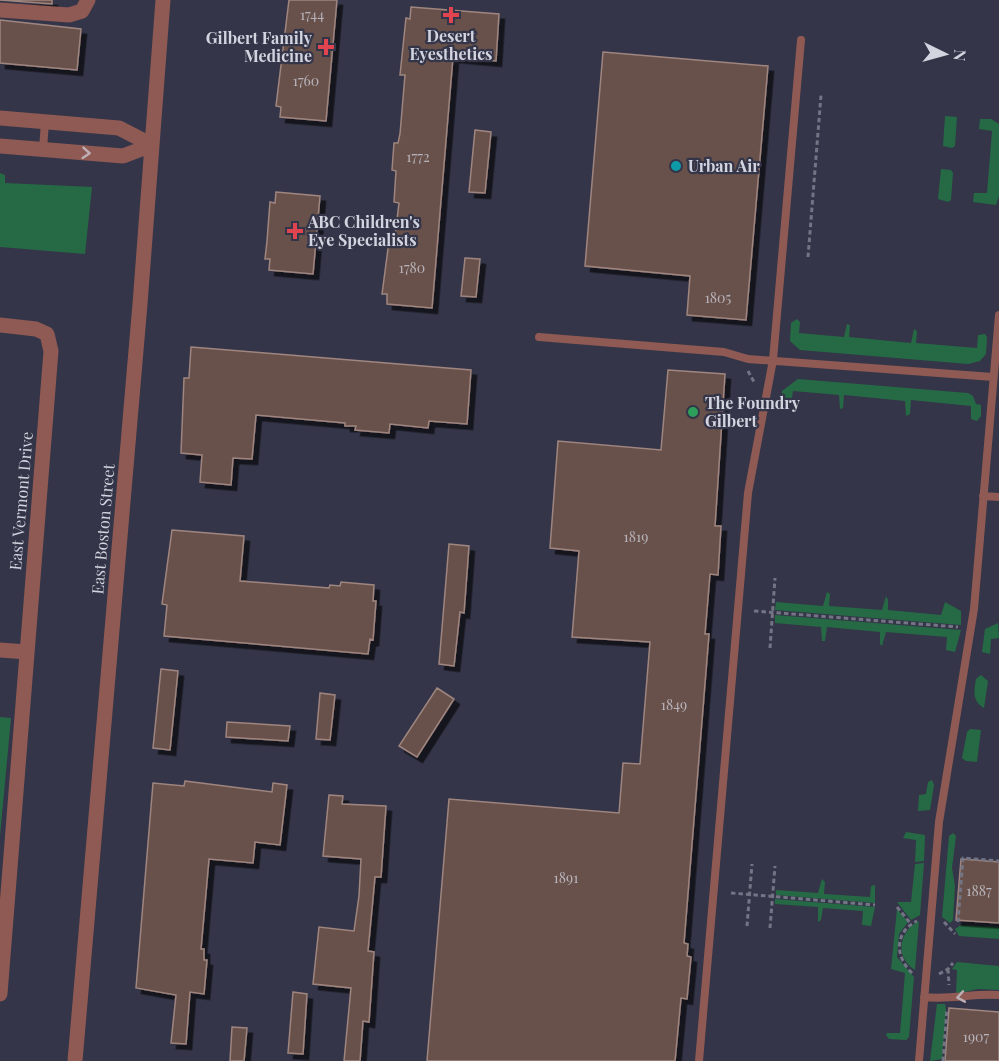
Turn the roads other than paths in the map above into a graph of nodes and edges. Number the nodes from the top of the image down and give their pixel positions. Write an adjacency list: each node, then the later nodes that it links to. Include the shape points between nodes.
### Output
1 (163, 0): 7 (street, East Boston Street)
2 (85, 5): 3 (street, via 69,15)
3 (0, 10)
4 (801, 40): 13 (lane)
5 (0, 118): 6 (street)
6 (45, 122): 7 (street, via 119,128); 9 (lane)
7 (152, 145): 9 (street, one-way to 7, via 123,156); 23 (street, East Boston Street)
8 (0, 146): 9 (street)
9 (43, 149)
10 (999, 315): 14 (lane)
11 (0, 325): 18 (street, East Vermont Drive, via 36,328 47,334 51,351)
12 (539, 337): 13 (lane, via 724,352)
13 (773, 360): 14 (lane); 24 (lane, via 748,493)
14 (993, 377): 15 (lane)
15 (983, 496): 16 (lane); 22 (lane, via 972,628 939,822)
16 (999, 497)
17 (0, 650): 18 (street)
18 (27, 652): 19 (street, East Vermont Drive)
19 (1, 966): 20 (street, East Vermont Drive)
20 (0, 994)
21 (999, 995): 22 (lane, one-way to 22)
22 (924, 997): 25 (lane)
23 (75, 1061)
24 (699, 1061)
25 (919, 1061)

